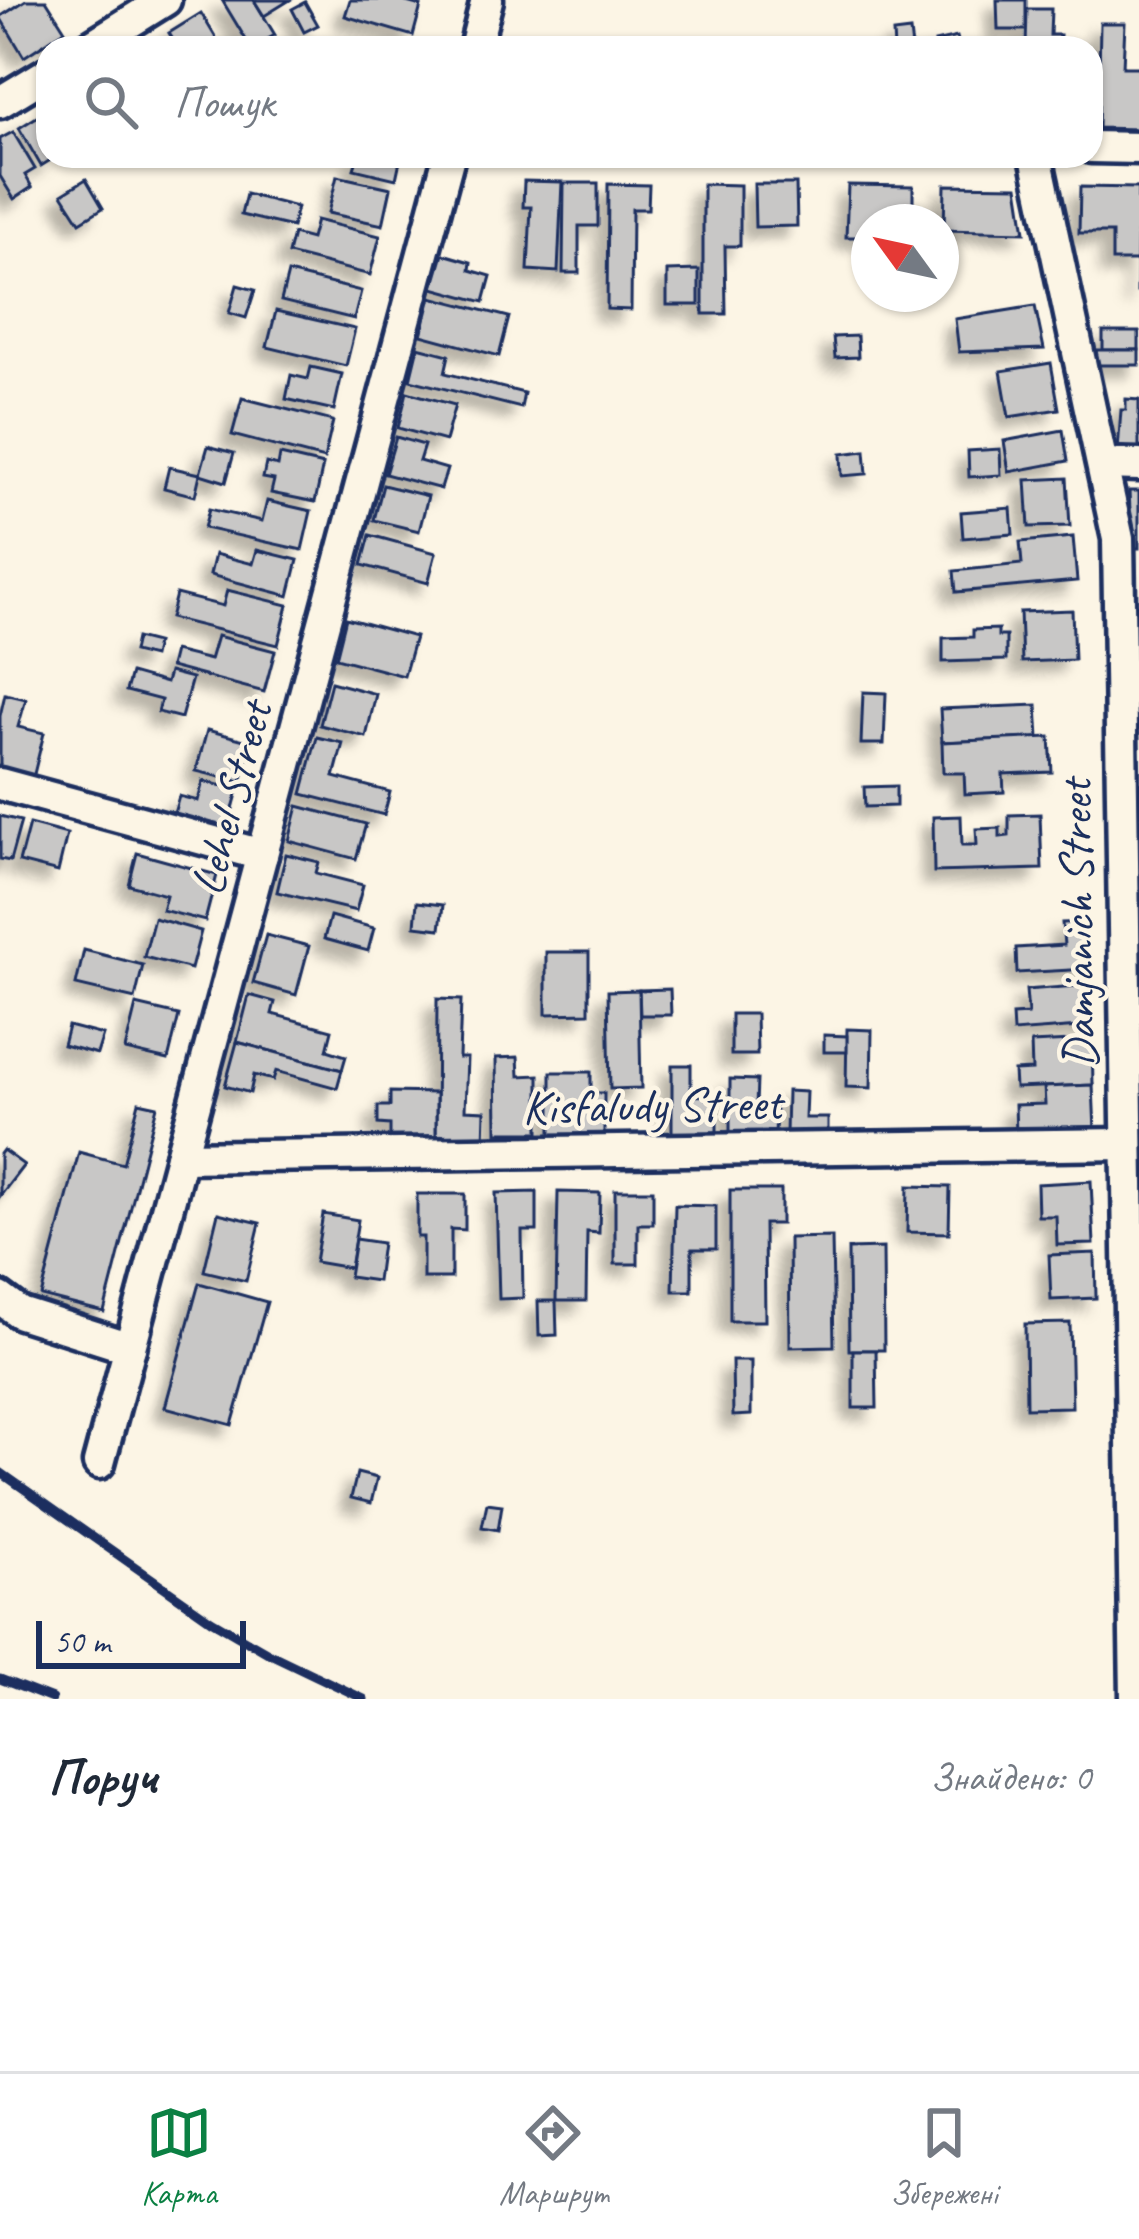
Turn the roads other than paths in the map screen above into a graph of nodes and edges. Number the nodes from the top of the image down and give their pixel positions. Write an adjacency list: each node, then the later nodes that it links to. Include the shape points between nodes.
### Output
1 (165, 0): 3 (street)
2 (487, 0): 4 (street)
3 (107, 36)
4 (479, 36)
5 (36, 80): 6 (street)
6 (0, 102)
7 (1103, 147): 8 (street)
8 (1139, 148)
9 (446, 168): 14 (street, Lehel Street)
10 (1039, 168): 11 (street, Damjanich Street)
11 (1104, 464): 12 (street); 15 (street, Damjanich Street, via 1118,539)
12 (1139, 465)
13 (0, 784): 14 (street)
14 (262, 855): 16 (street, Lehel Street)
15 (1125, 1144): 16 (street, Kisfaludy Street); 20 (street, Damjanich Street)
16 (181, 1156): 18 (street, Lehel Street)
17 (0, 1298): 18 (street)
18 (130, 1348): 19 (street, Lehel Street)
19 (99, 1463)
20 (1136, 1699)

